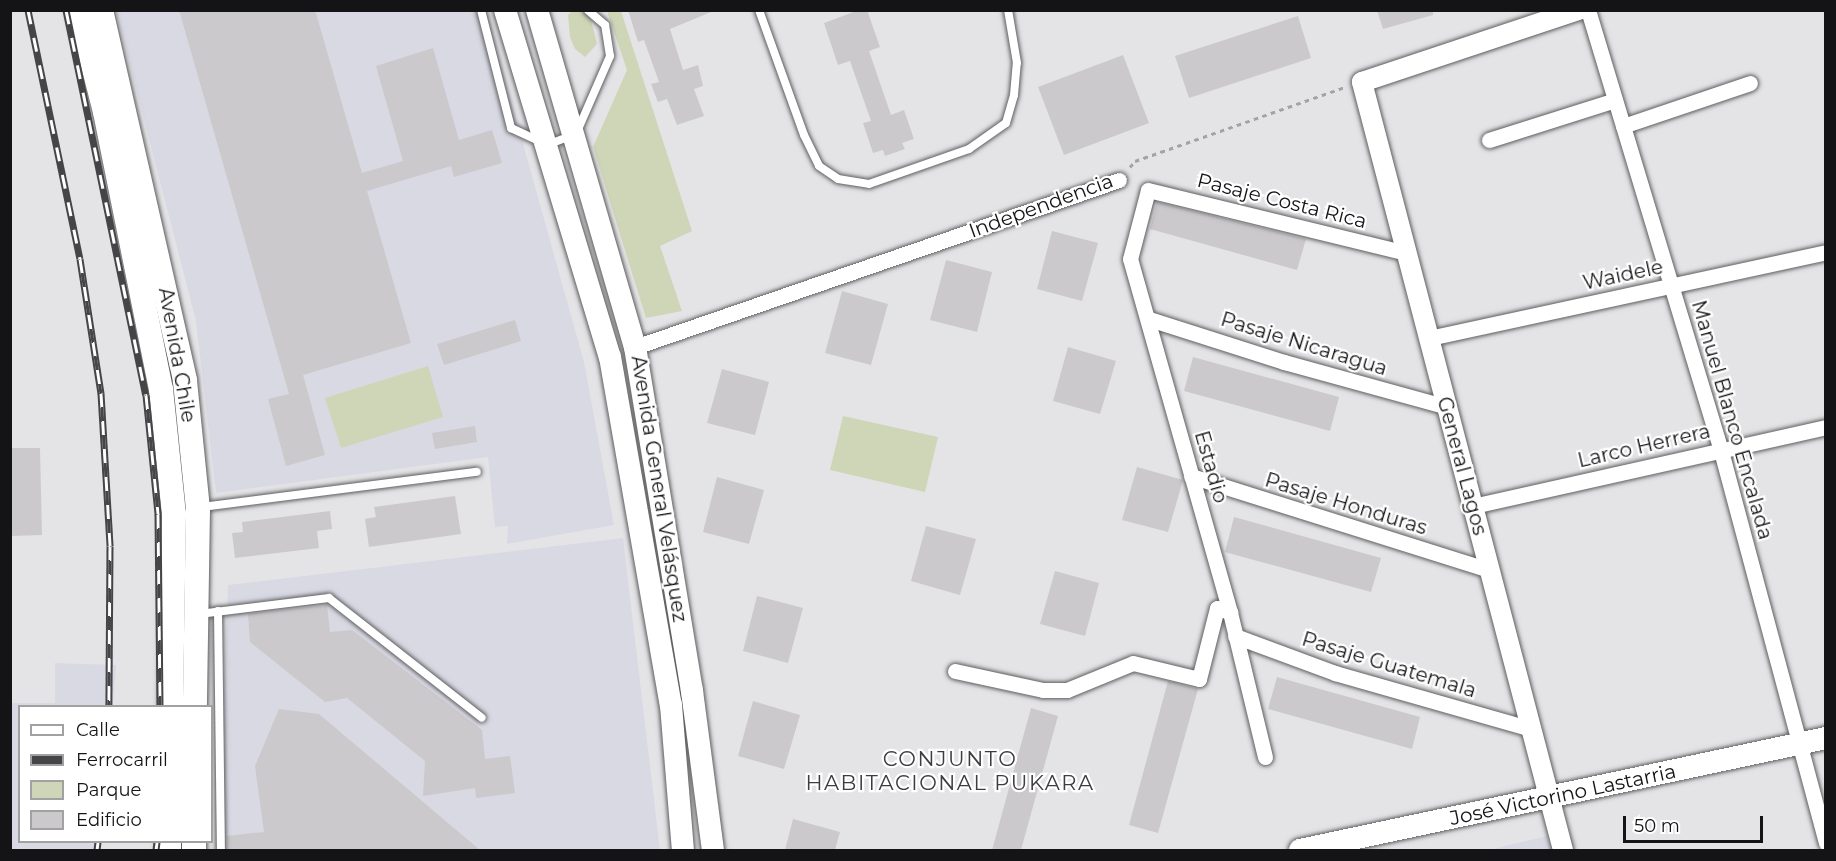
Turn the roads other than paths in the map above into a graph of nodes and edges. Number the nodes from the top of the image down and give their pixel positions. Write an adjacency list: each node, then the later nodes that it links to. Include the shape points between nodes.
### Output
1 (79, 10): 26 (main road, Avenida Chile, via 105,112)
2 (101, 10): 25 (main road, Avenida Chile)
3 (482, 10): 16 (lane, via 511,128)
4 (505, 10): 16 (main road, Avenida General Velásquez)
5 (537, 10): 14 (main road, Avenida General Velásquez)
6 (588, 10): 14 (lane, via 605,25 610,56)
7 (759, 10): 8 (lane, via 819,166 838,179 869,184 969,149 1006,123 1017,63)
8 (1008, 10)
9 (1578, 10): 20 (street, General Lagos, via 1362,81)
10 (1588, 10): 12 (street, Manuel Blanco Encalada)
11 (1750, 83): 13 (street)
12 (1615, 100): 13 (street, Manuel Blanco Encalada); 15 (street)
13 (1623, 126): 21 (street, Manuel Blanco Encalada)
14 (576, 134): 16 (lane); 24 (main road, Avenida General Velásquez)
15 (1489, 140)
16 (547, 145): 52 (main road, Avenida General Velásquez, via 611,364 671,705)
17 (1119, 180): 24 (street, Independencia)
18 (1148, 190): 20 (street, Pasaje Costa Rica); 22 (street, Estadio, via 1130,259)
19 (1826, 252): 21 (street, Waidele)
20 (1407, 253): 23 (street, General Lagos)
21 (1671, 286): 23 (street, Waidele); 29 (street, Manuel Blanco Encalada)
22 (1149, 319): 27 (street, Pasaje Nicaragua, via 1284,362); 31 (street, Estadio)
23 (1429, 338): 27 (street, General Lagos)
24 (635, 347): 53 (main road, Avenida General Velásquez, via 692,691)
25 (188, 403): 26 (main road); 33 (main road, Avenida Chile)
26 (162, 407): 39 (main road, Avenida Chile, via 174,514)
27 (1447, 407): 32 (street, General Lagos)
28 (1826, 427): 29 (street, Larco Herrera)
29 (1721, 451): 32 (street, Larco Herrera); 46 (street, Manuel Blanco Encalada)
30 (477, 471): 33 (lane)
31 (1191, 476): 34 (street, Pasaje Honduras); 35 (street, Estadio)
32 (1473, 506): 34 (street, General Lagos)
33 (198, 508): 36 (main road, Avenida Chile)
34 (1490, 570): 44 (street, General Lagos)
35 (1230, 612): 37 (street, Estadio); 38 (street, via 1217,608 1199,679 1133,663 1067,690 1043,690)
36 (207, 613): 40 (main road, Avenida Chile); 41 (lane); 43 (lane, via 329,598)
37 (1235, 636): 44 (street, Pasaje Guatemala, via 1335,674); 47 (street, Estadio)
38 (955, 670)
39 (171, 705)
40 (195, 705)
41 (212, 705)
42 (213, 715): 51 (lane)
43 (482, 718)
44 (1531, 729): 48 (street, General Lagos)
45 (1826, 738): 46 (main road, José Victorino Lastarria)
46 (1799, 743): 48 (main road, José Victorino Lastarria); 49 (street, Manuel Blanco Encalada)
47 (1265, 757)
48 (1549, 798): 50 (main road, José Victorino Lastarria); 55 (street, General Lagos)
49 (1826, 843)
50 (1364, 844): 54 (main road, José Victorino Lastarria)
51 (221, 850)
52 (683, 850)
53 (713, 850)
54 (1300, 850)
55 (1563, 850)

